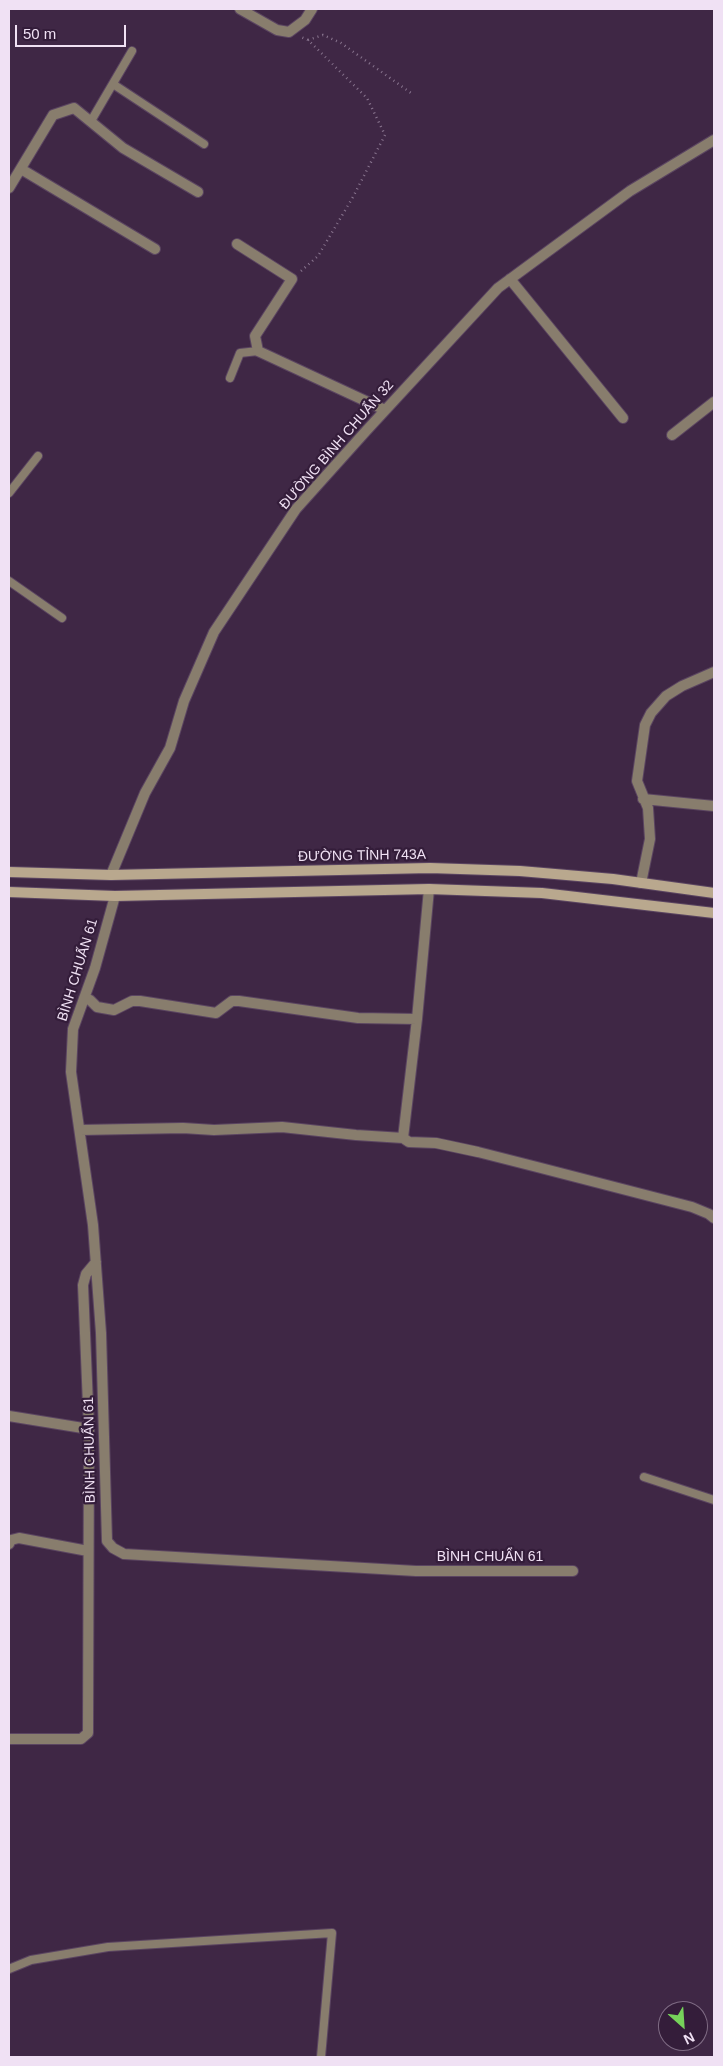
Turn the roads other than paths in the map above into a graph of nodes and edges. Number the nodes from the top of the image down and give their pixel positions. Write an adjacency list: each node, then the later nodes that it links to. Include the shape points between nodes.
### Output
1 (240, 9): 2 (street, via 277,30 288,32 305,20)
2 (312, 9)
3 (132, 52): 4 (lane)
4 (113, 84): 5 (lane); 7 (lane)
5 (91, 122): 8 (street, via 74,108 53,115); 10 (street, via 123,148)
6 (714, 140): 13 (street, ĐƯỜNG BÌNH CHUẨN 32, via 630,191)
7 (204, 144)
8 (21, 169): 9 (street); 12 (street)
9 (9, 188)
10 (198, 192)
11 (237, 244): 14 (street, via 292,279 255,336)
12 (155, 249)
13 (510, 279): 17 (street, ĐƯỜNG BÌNH CHUẨN 32); 18 (street)
14 (258, 351): 15 (lane, via 240,353); 17 (street)
15 (230, 378)
16 (714, 402): 19 (street)
17 (385, 410): 28 (street, ĐƯỜNG BÌNH CHUẨN 32, via 296,509 214,632 184,702 170,748 145,792)
18 (622, 418)
19 (672, 435)
20 (38, 456): 21 (lane)
21 (9, 493)
22 (9, 582): 23 (lane)
23 (62, 618)
24 (714, 672): 25 (street, via 666,696 645,725 637,781)
25 (644, 799): 26 (street); 29 (street, via 648,808 650,838)
26 (714, 806)
27 (9, 872): 28 (main road, ĐƯỜNG TỈNH 743A)
28 (111, 875): 29 (main road, ĐƯỜNG TỈNH 743A, via 430,868 520,871)
29 (641, 883): 32 (main road, ĐƯỜNG TỈNH 743A)
30 (429, 888): 33 (main road); 34 (main road, via 542,894); 36 (street)
31 (9, 892): 33 (main road)
32 (714, 893)
33 (114, 896): 35 (street, BÌNH CHUẨN 61)
34 (714, 913)
35 (84, 998): 36 (street, via 97,1007 114,1010 132,1001 140,1001 216,1013 232,1001 238,1001 358,1018); 37 (street, BÌNH CHUẨN 61, via 72,1038 71,1072)
36 (418, 1019): 38 (street)
37 (80, 1130): 38 (street, via 214,1130 282,1126); 40 (street, BÌNH CHUẨN 61)
38 (403, 1138): 39 (street, via 409,1142 436,1143 504,1158 692,1207)
39 (714, 1218)
40 (96, 1262): 42 (street, via 86,1274 83,1285); 47 (street, BÌNH CHUẨN 61, via 106,1534 113,1548 124,1554 416,1571)
41 (9, 1416): 42 (street)
42 (89, 1429): 46 (street)
43 (644, 1477): 44 (lane)
44 (714, 1500)
45 (9, 1544): 46 (street, via 19,1538)
46 (88, 1550): 48 (street, via 88,1733 81,1739 72,1740)
47 (573, 1571)
48 (9, 1739)
49 (9, 1968): 50 (lane, via 31,1960 108,1947 332,1933)
50 (321, 2057)

